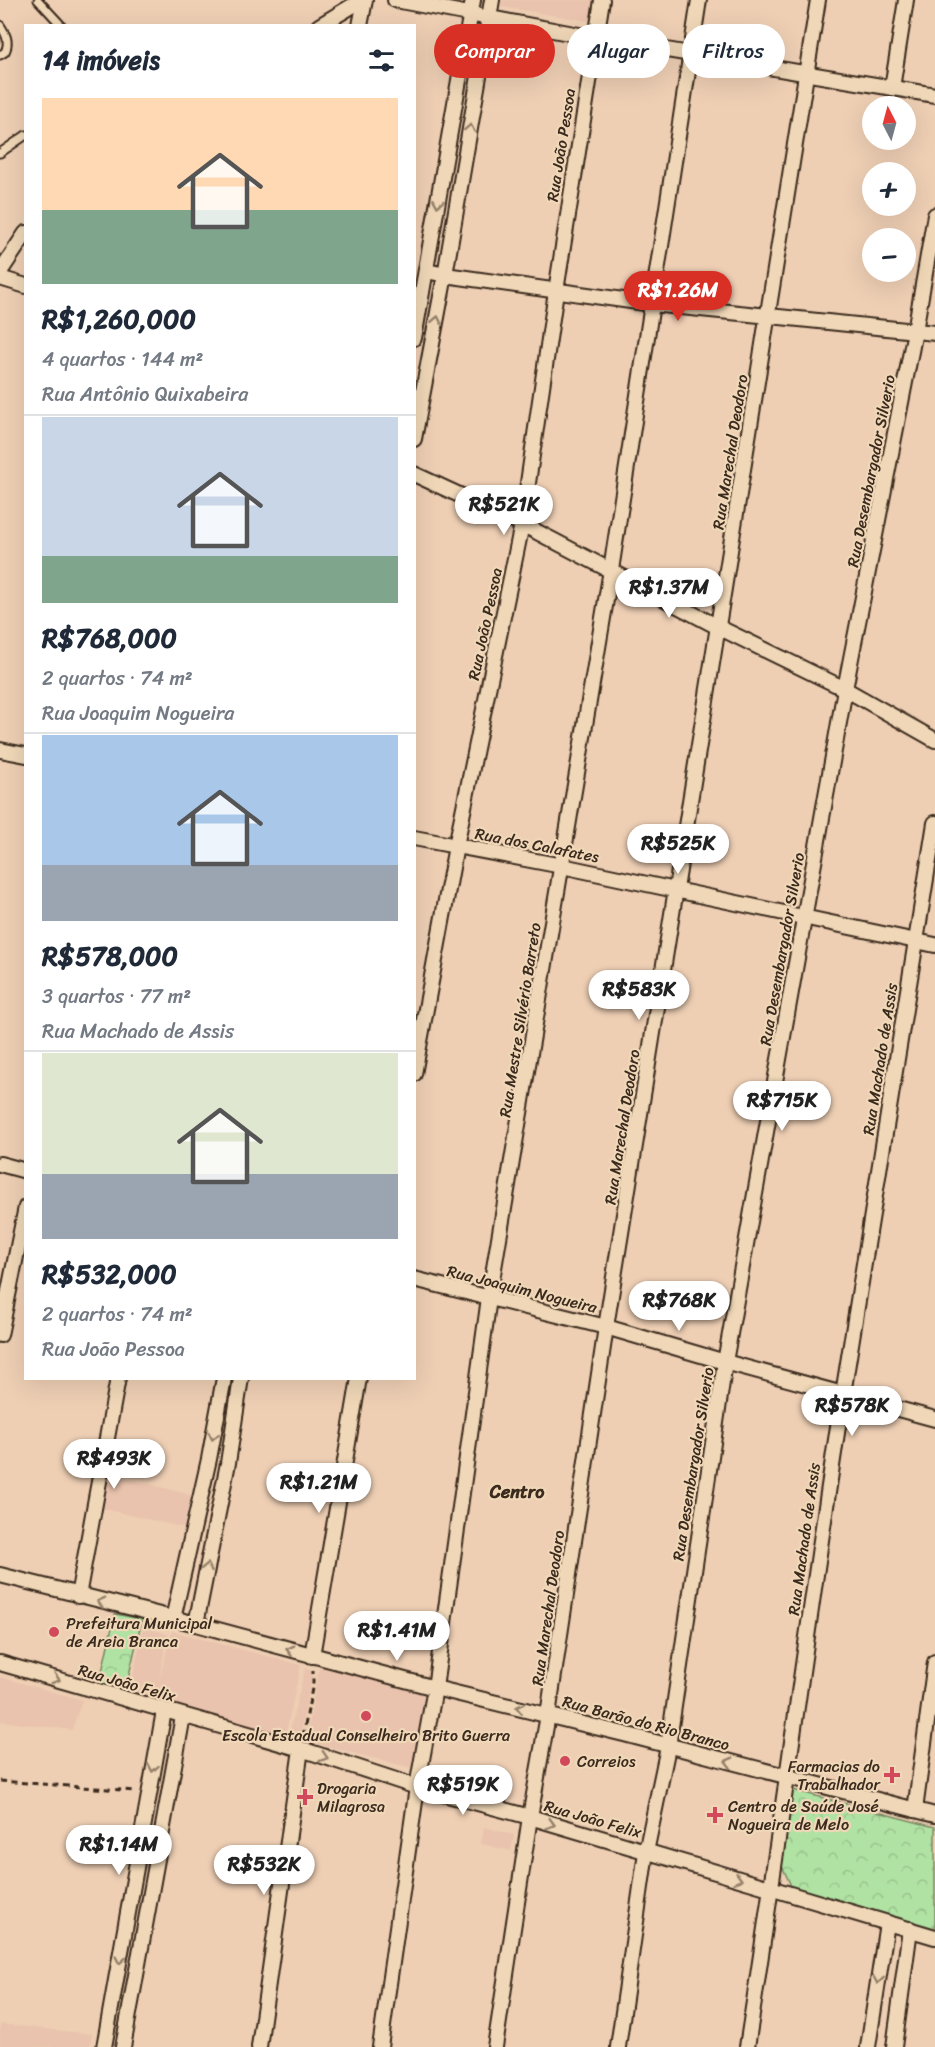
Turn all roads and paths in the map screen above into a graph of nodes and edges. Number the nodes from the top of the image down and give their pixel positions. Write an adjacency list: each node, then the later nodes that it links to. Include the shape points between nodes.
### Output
1 (38, 0): 12 (lane)
2 (364, 0): 13 (street); 14 (street)
3 (395, 0): 10 (street)
4 (473, 0): 10 (street)
5 (492, 0): 11 (street)
6 (602, 0): 15 (street, Rua João Pessoa)
7 (699, 0): 16 (street, Rua Mestre Silvério Barreto)
8 (818, 0): 21 (street, Rua Marechal Deodoro)
9 (906, 0): 24 (street)
10 (470, 16): 11 (street); 30 (street, one-way to 30)
11 (488, 19): 18 (street); 32 (street, one-way to 11)
12 (60, 24)
13 (322, 24)
14 (360, 24)
15 (597, 24)
16 (695, 24)
17 (0, 25): 19 (lane, via 7,42)
18 (567, 33)
19 (0, 55)
20 (785, 70): 21 (street)
21 (806, 73): 24 (street); 37 (street, Rua Marechal Deodoro)
22 (588, 78): 35 (street, Rua João Pessoa)
23 (686, 78): 36 (street, Rua Mestre Silvério Barreto)
24 (892, 88): 25 (street)
25 (935, 95)
26 (24, 136): 27 (lane)
27 (0, 153)
28 (935, 215): 39 (street, Rua Desembargador Silverio)
29 (24, 236): 31 (street)
30 (427, 271): 32 (street); 38 (street)
31 (0, 272)
32 (445, 276): 35 (street); 41 (street, one-way to 32)
33 (0, 278): 34 (street)
34 (24, 285)
35 (556, 291): 36 (street); 43 (street, Rua João Pessoa)
36 (652, 304): 37 (street); 44 (street, Rua Mestre Silvério Barreto)
37 (768, 317): 39 (street); 45 (street, Rua Marechal Deodoro)
38 (416, 328)
39 (915, 331): 40 (street); 46 (street, Rua Desembargador Silverio)
40 (935, 333)
41 (416, 428)
42 (416, 475): 43 (street)
43 (522, 524): 44 (street); 52 (street, Rua João Pessoa)
44 (611, 570): 45 (street); 53 (street, Rua Mestre Silvério Barreto)
45 (718, 627): 46 (street); 54 (street, Rua Marechal Deodoro)
46 (845, 689): 47 (street); 55 (street, Rua Desembargador Silverio)
47 (935, 740)
48 (0, 750): 49 (street)
49 (24, 755)
50 (935, 823): 56 (street, Rua Machado de Assis)
51 (416, 837): 52 (street, Rua dos Calafates)
52 (456, 846): 53 (street, Rua dos Calafates); 58 (street, Rua João Pessoa)
53 (562, 866): 54 (street, Rua dos Calafates); 63 (street, Rua Mestre Silvério Barreto)
54 (676, 891): 55 (street, Rua dos Calafates); 64 (street, Rua Marechal Deodoro)
55 (804, 918): 56 (street, Rua dos Calafates); 66 (street, Rua Desembargador Silverio)
56 (916, 941): 57 (street, Rua dos Calafates); 71 (street, Rua Machado de Assis)
57 (935, 945)
58 (416, 1063)
59 (0, 1164): 60 (street)
60 (24, 1170)
61 (24, 1217): 65 (street)
62 (416, 1279): 63 (street, Rua Joaquim Nogueira)
63 (489, 1298): 64 (street, Rua Joaquim Nogueira); 82 (street, Rua Mestre Silvério Barreto)
64 (606, 1327): 66 (street, Rua Joaquim Nogueira); 84 (street, Rua Marechal Deodoro)
65 (0, 1335)
66 (725, 1362): 71 (street, Rua Joaquim Nogueira); 86 (street, Rua Desembargador Silverio)
67 (118, 1380): 76 (street)
68 (224, 1380): 73 (street, one-way to 73)
69 (241, 1380): 74 (street)
70 (359, 1380): 79 (street)
71 (843, 1393): 72 (street, Rua Joaquim Nogueira); 88 (street, Rua Machado de Assis)
72 (935, 1419)
73 (209, 1459): 74 (street); 77 (street)
74 (228, 1463): 78 (street, one-way to 74)
75 (0, 1575): 76 (street, Rua Barão do Rio Branco)
76 (78, 1596): 77 (street, Rua Barão do Rio Branco, one-way to 76)
77 (173, 1619): 78 (street, Rua Barão do Rio Branco)
78 (196, 1624): 79 (street, Rua Barão do Rio Branco, one-way to 78)
79 (312, 1656): 82 (street, Rua Barão do Rio Branco); 87 (path, via 313,1683)
80 (935, 1662): 92 (street)
81 (0, 1663): 83 (street, Rua João Felix, one-way to 83)
82 (435, 1688): 84 (street, Rua Barão do Rio Branco, one-way to 82); 90 (street, Rua Mestre Silvério Barreto)
83 (164, 1711): 85 (street, Rua João Felix); 91 (street, one-way to 91)
84 (548, 1715): 86 (street, Rua Barão do Rio Branco); 94 (street, Rua Marechal Deodoro)
85 (183, 1716): 87 (street, Rua João Felix); 96 (street)
86 (668, 1747): 88 (street, Rua Barão do Rio Branco, one-way to 86); 97 (street, Rua Desembargador Silverio)
87 (301, 1749): 90 (street, Rua João Felix, one-way to 90); 108 (street)
88 (786, 1776): 92 (street, Rua Barão do Rio Branco); 100 (street, Rua Machado de Assis)
89 (0, 1781): 91 (path)
90 (417, 1787): 94 (street, Rua João Felix); 109 (street, Rua Mestre Silvério Barreto)
91 (149, 1792): 95 (street)
92 (915, 1810): 93 (street, Rua Barão do Rio Branco)
93 (935, 1815)
94 (530, 1817): 97 (street, Rua João Felix, one-way to 97); 110 (street, Rua Marechal Deodoro)
95 (143, 1830): 96 (street); 98 (street)
96 (160, 1833): 99 (street)
97 (646, 1852): 100 (street, Rua João Felix, one-way to 100); 111 (street, Rua Desembargador Silverio)
98 (136, 1871): 99 (street); 103 (street)
99 (153, 1874): 104 (street)
100 (772, 1889): 101 (street, Rua João Felix); 112 (street, Rua Machado de Assis)
101 (887, 1923): 102 (street, Rua João Felix); 113 (street, one-way to 113)
102 (910, 1929): 105 (street, Rua João Felix); 114 (street)
103 (125, 1932): 104 (street); 106 (street, one-way to 106)
104 (142, 1935): 107 (street)
105 (935, 1937)
106 (105, 2045): 107 (street)
107 (123, 2047)
108 (259, 2047)
109 (380, 2047)
110 (495, 2047)
111 (618, 2047)
112 (747, 2047)
113 (868, 2047)
114 (894, 2047)

